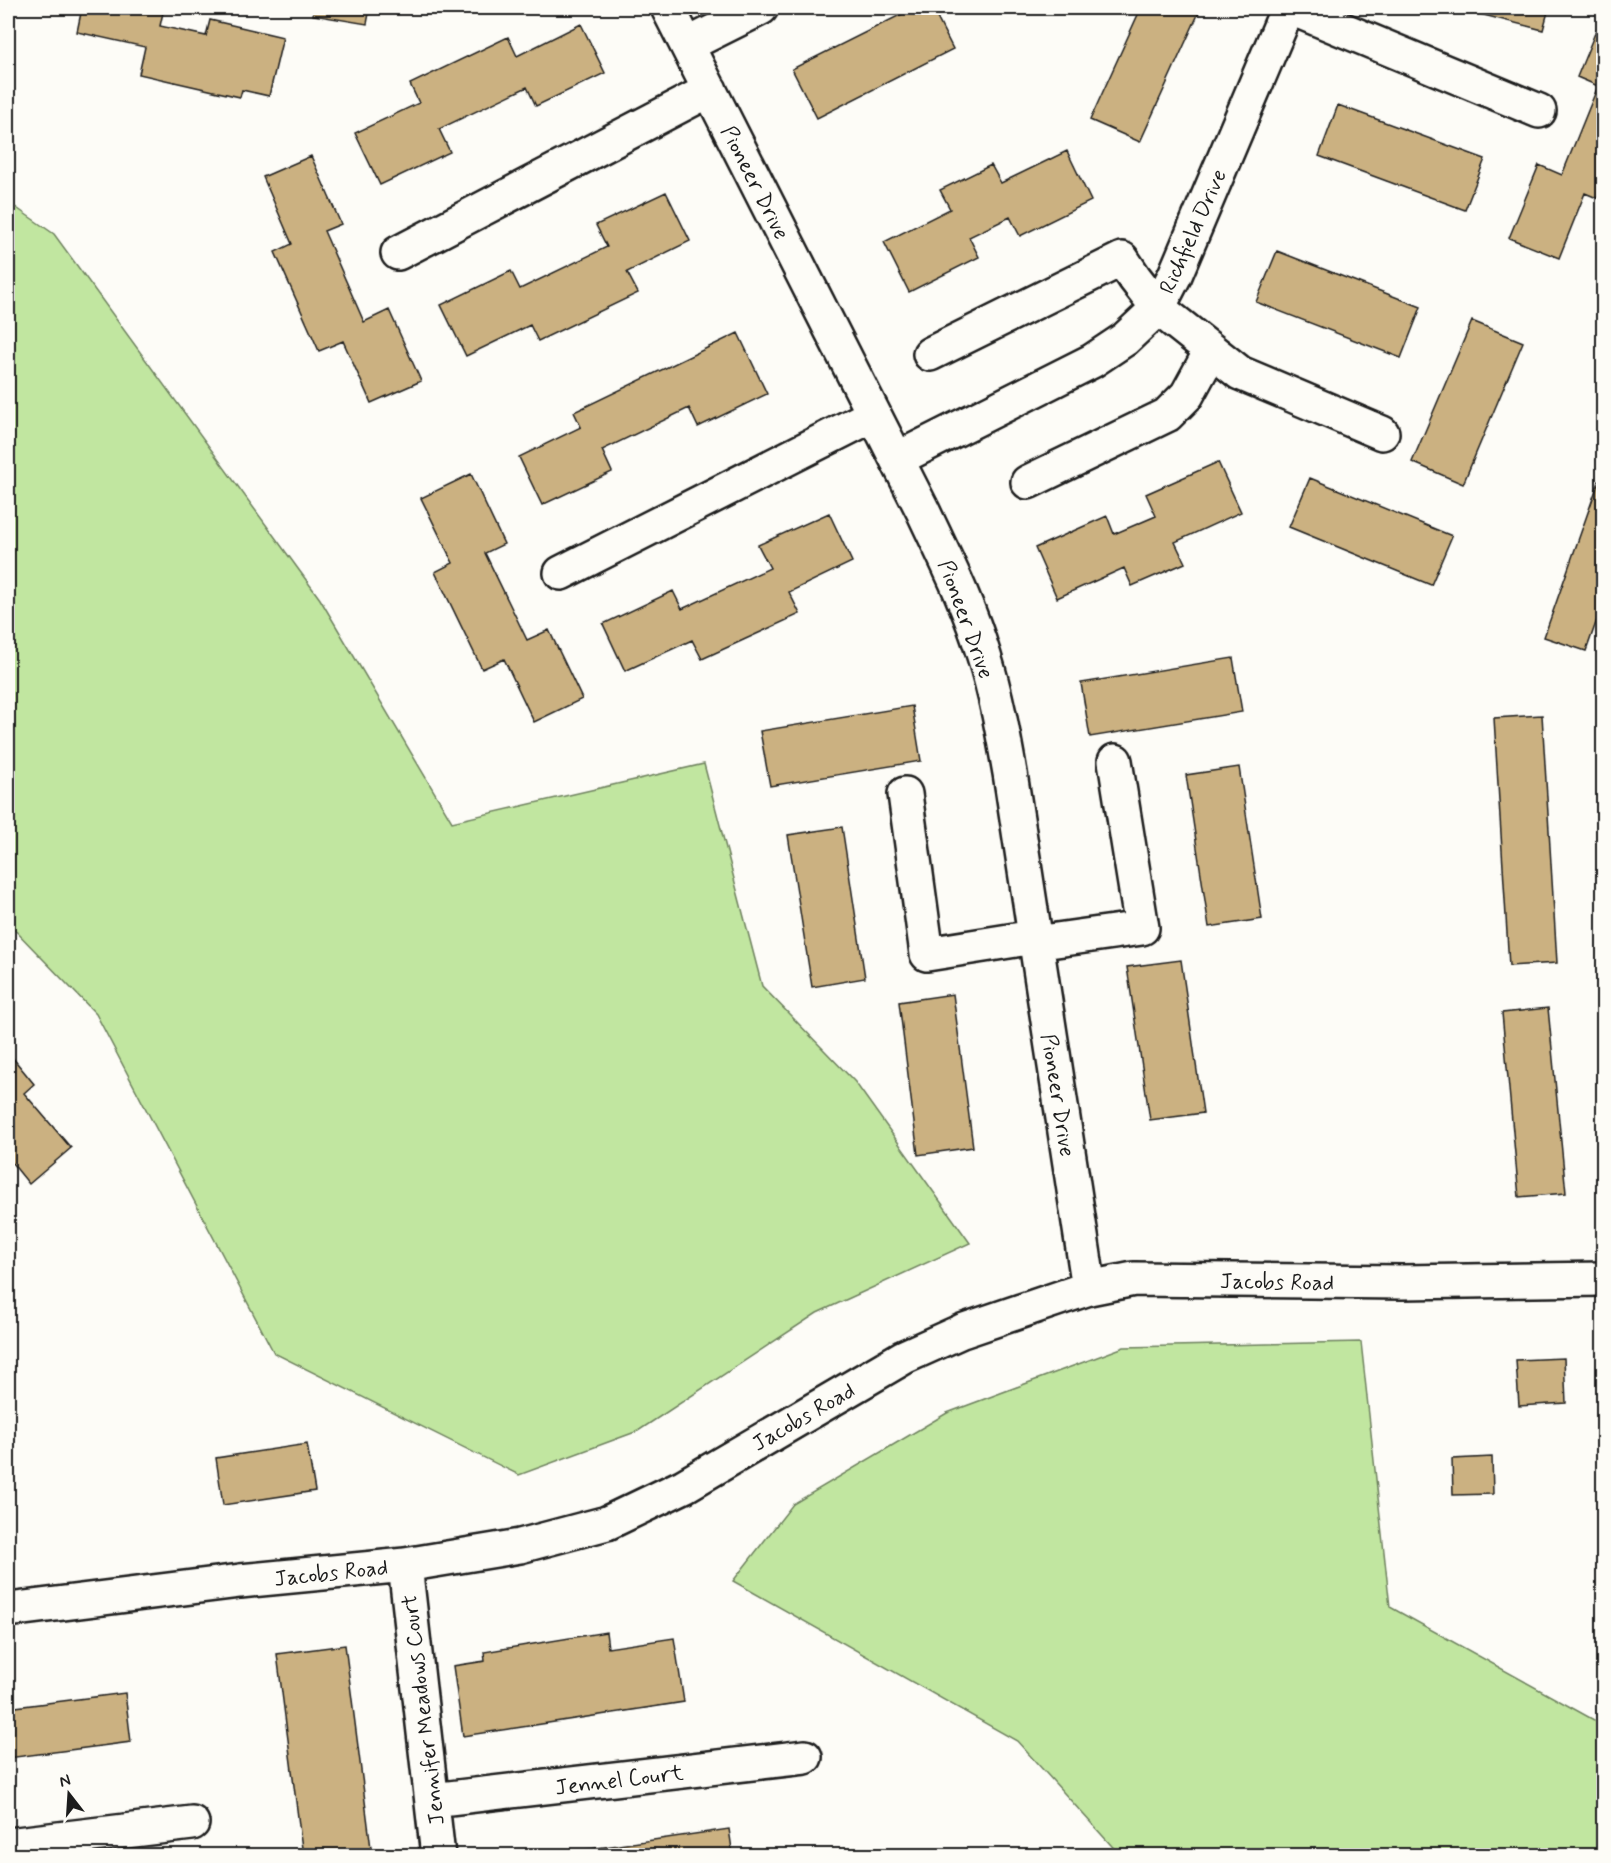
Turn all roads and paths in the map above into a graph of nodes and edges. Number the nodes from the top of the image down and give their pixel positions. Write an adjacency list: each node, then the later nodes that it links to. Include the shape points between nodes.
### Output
1 (668, 8): 4 (street, Pioneer Drive)
2 (761, 8): 4 (street)
3 (1290, 8): 6 (street); 8 (street, Richfield Drive)
4 (687, 45): 5 (street, Pioneer Drive)
5 (710, 90): 7 (street); 11 (street, Pioneer Drive)
6 (1539, 111)
7 (398, 253)
8 (1158, 308): 9 (street); 10 (street, via 1122,259); 13 (street, Richfield Drive, via 1125,339 1092,361)
9 (1211, 351): 12 (street, via 1240,373); 14 (street, via 1187,395 1167,414)
10 (930, 354)
11 (873, 415): 13 (street, Pioneer Drive); 15 (street)
12 (1382, 433)
13 (897, 459): 18 (street, Pioneer Drive, via 956,581 984,655 999,713)
14 (1028, 482)
15 (561, 573)
16 (1115, 760): 18 (street, via 1142,928)
17 (905, 794): 18 (street, via 927,954)
18 (1035, 940): 20 (street, Pioneer Drive)
19 (1604, 1279): 20 (street, Jacobs Road, via 1134,1279)
20 (1089, 1288): 21 (street, Jacobs Road, via 962,1330 904,1357 684,1486 607,1523 520,1546)
21 (405, 1565): 22 (street, Jacobs Road); 24 (street, Jennifer Meadows Court)
22 (8, 1610)
23 (805, 1757): 24 (street, Jennel Court)
24 (432, 1800): 27 (street, Jennifer Meadows Court)
25 (192, 1823): 26 (street)
26 (8, 1845)
27 (438, 1856)

